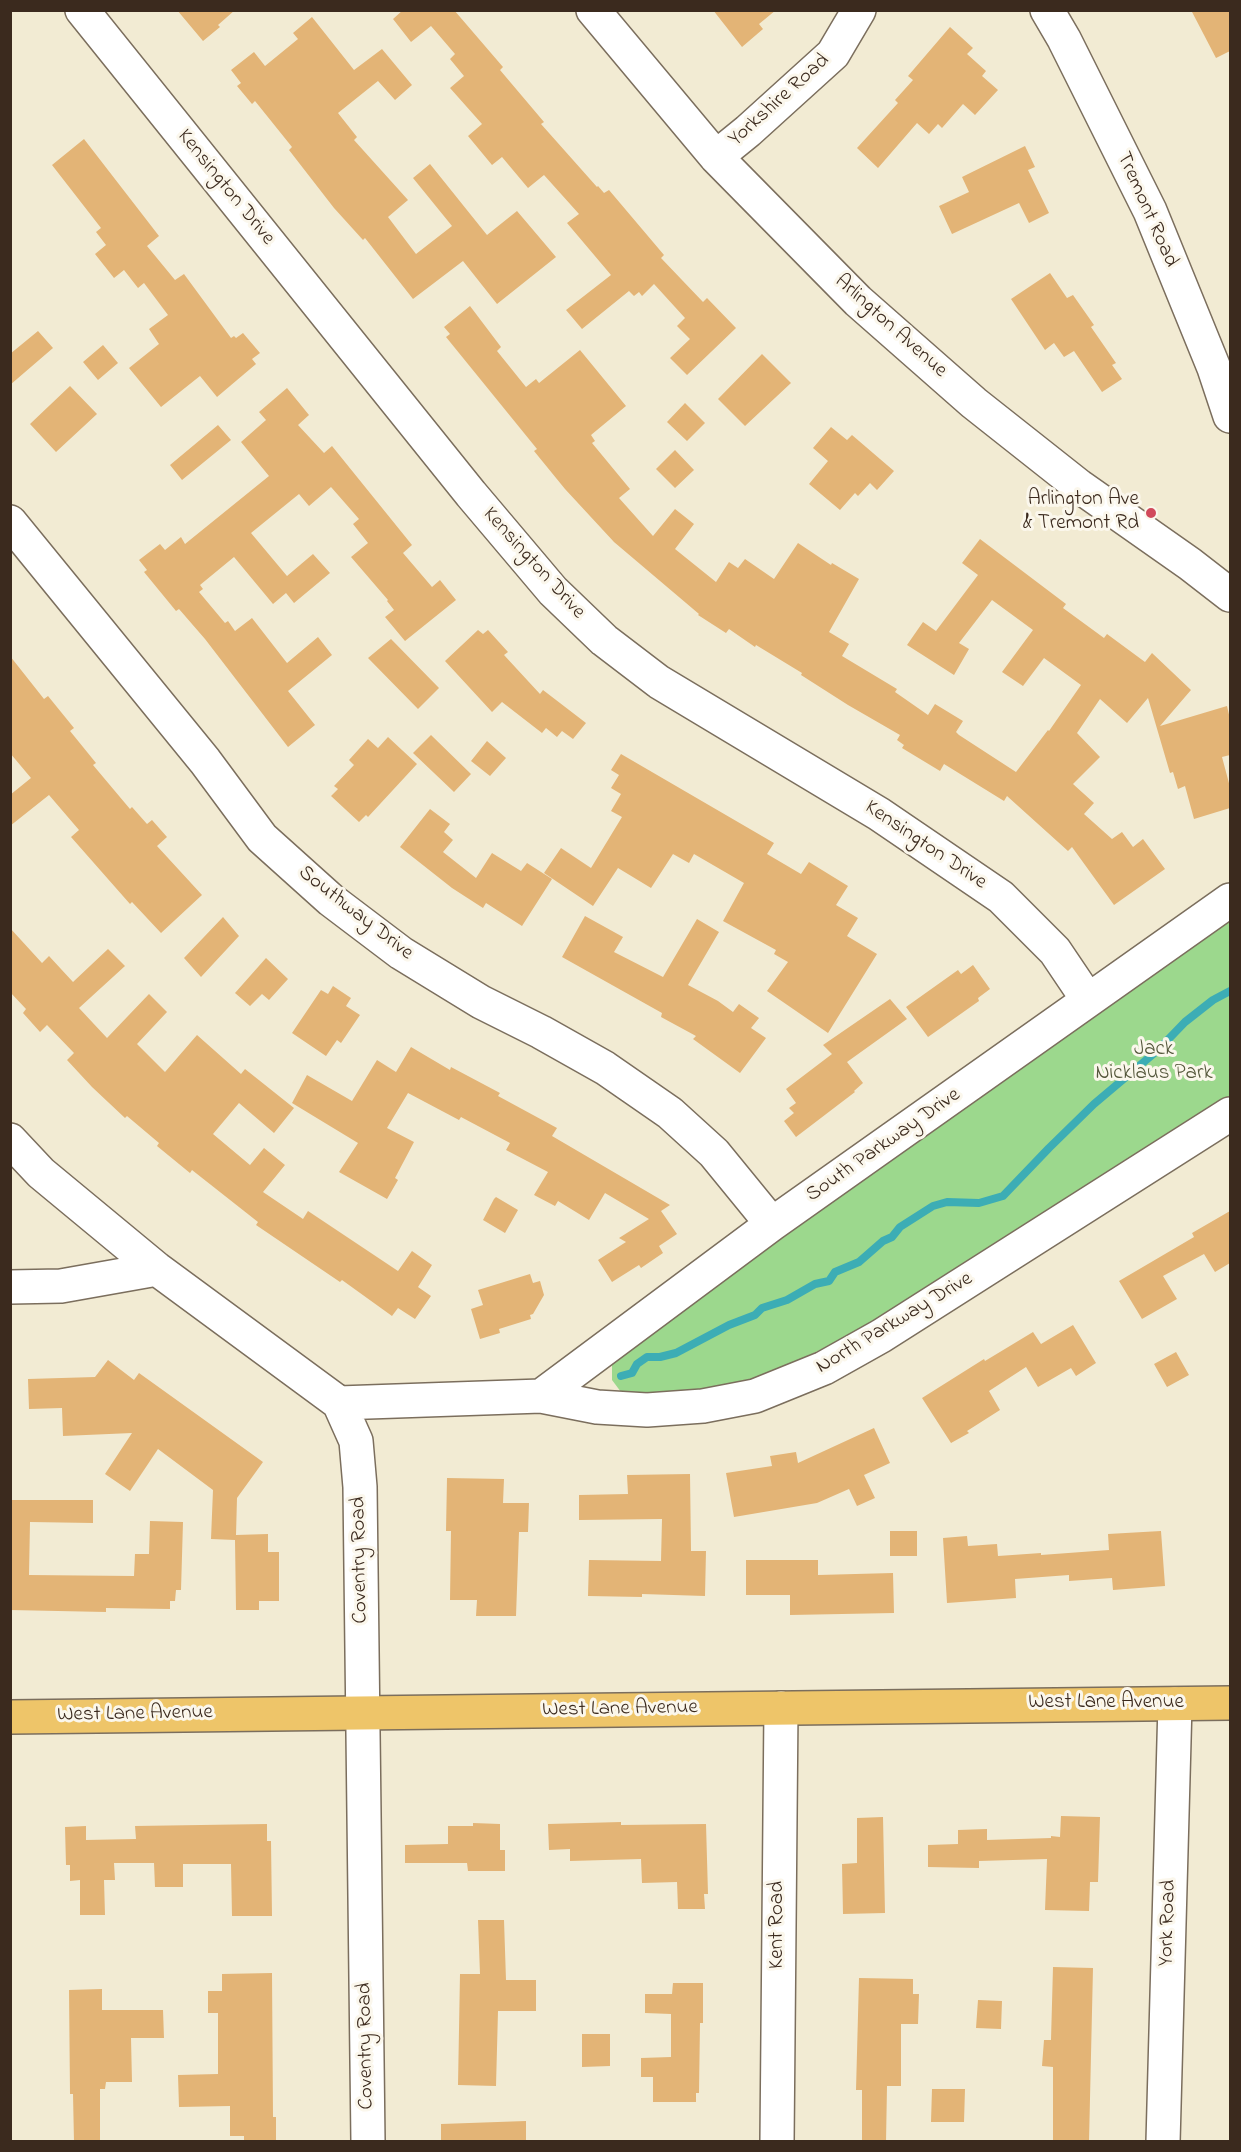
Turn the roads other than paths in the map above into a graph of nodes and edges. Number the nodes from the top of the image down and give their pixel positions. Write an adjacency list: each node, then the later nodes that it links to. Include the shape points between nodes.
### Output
1 (82, 10): 10 (street, Kensington Drive, via 553,591 604,640 659,682 879,814 1001,897 1055,951)
2 (594, 10): 5 (street, Arlington Avenue)
3 (859, 10): 5 (street, Yorkshire Road, via 833,54)
4 (1047, 10): 6 (street, Tremont Road, via 1150,211)
5 (716, 158): 8 (street, Arlington Avenue, via 858,301 974,403 1079,486)
6 (1230, 416)
7 (10, 522): 13 (street, Southway Drive, via 205,761 262,838 331,900 401,953 481,1002 605,1068 670,1113 714,1153)
8 (1229, 590)
9 (1230, 900): 10 (street, South Parkway Drive)
10 (1089, 1000): 13 (street, South Parkway Drive)
11 (1230, 1114): 16 (street, North Parkway Drive, via 881,1336 824,1368 755,1396 704,1406 647,1410 597,1407)
12 (10, 1140): 14 (street, via 41,1173)
13 (772, 1224): 16 (street, South Parkway Drive)
14 (157, 1269): 15 (street, via 61,1286); 17 (street)
15 (10, 1287)
16 (541, 1396): 17 (street, North Parkway Drive)
17 (339, 1403): 21 (street, Coventry Road, via 356,1442 360,1487)
18 (1230, 1703): 19 (main road, West Lane Avenue)
19 (1175, 1704): 20 (main road, West Lane Avenue); 25 (street, York Road)
20 (781, 1708): 21 (main road, West Lane Avenue); 24 (street, Kent Road)
21 (364, 1712): 22 (main road, West Lane Avenue); 23 (street, Coventry Road)
22 (10, 1717)
23 (368, 2142)
24 (777, 2142)
25 (1163, 2142)

